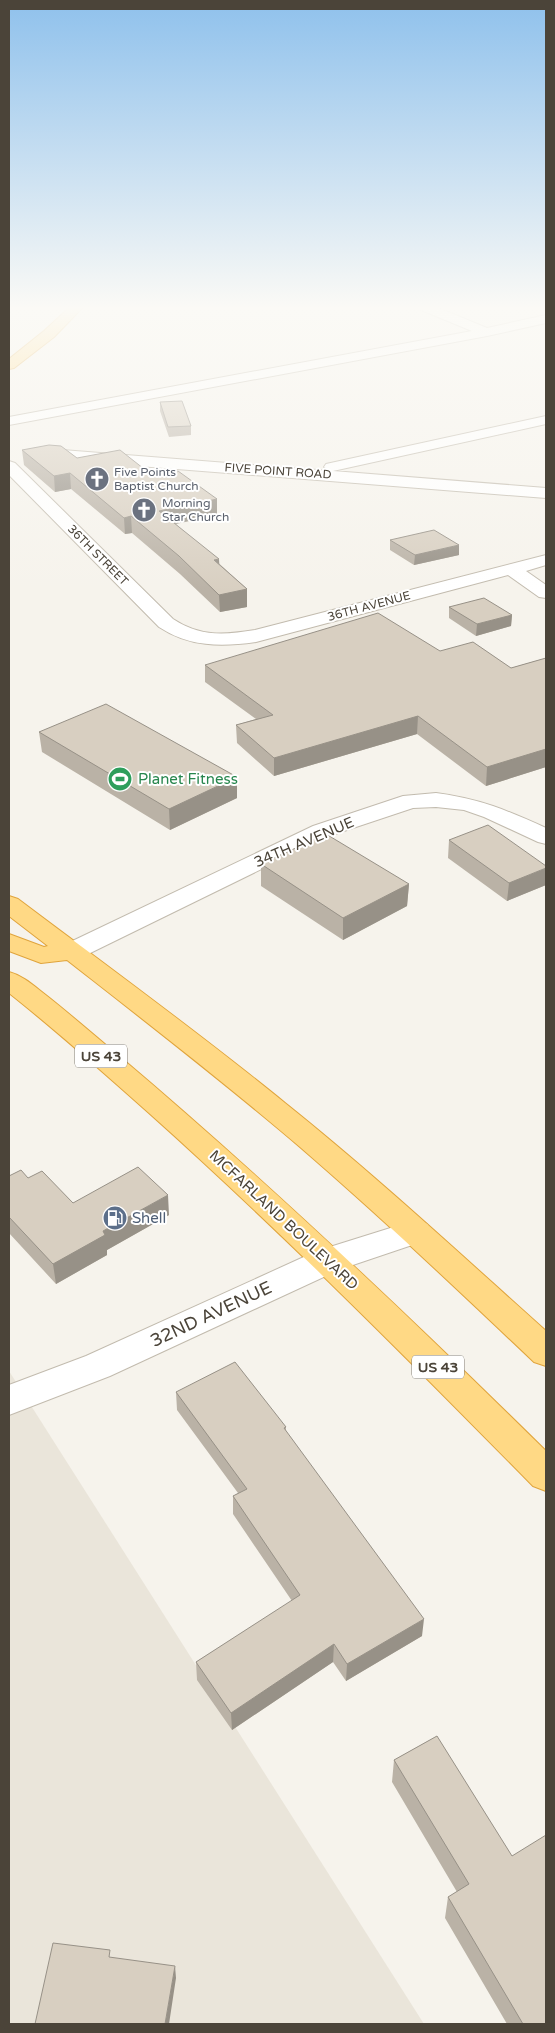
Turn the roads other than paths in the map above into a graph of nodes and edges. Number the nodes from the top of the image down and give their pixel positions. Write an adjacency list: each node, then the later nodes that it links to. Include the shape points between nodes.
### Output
1 (112, 402): 3 (street)
2 (546, 420): 6 (street)
3 (9, 421)
4 (18, 451): 6 (street, FIVE POINT ROAD)
5 (9, 466): 11 (street, 36TH STREET, via 166,622)
6 (304, 473): 7 (street, FIVE POINT ROAD)
7 (546, 492)
8 (546, 560): 9 (street, 36TH AVENUE)
9 (511, 569): 10 (street); 11 (street, 36TH AVENUE, via 256,636 213,640)
10 (546, 594)
11 (191, 638)
12 (546, 838): 15 (street, 34TH AVENUE, via 492,812 467,804 411,801 321,831)
13 (9, 904): 15 (highway)
14 (9, 942): 15 (highway, via 41,955)
15 (71, 952): 17 (highway, via 276,1111)
16 (9, 980): 18 (highway, MCFARLAND BOULEVARD / US 43, via 184,1127)
17 (416, 1232): 18 (street, 32ND AVENUE); 19 (highway)
18 (329, 1260): 20 (street, 32ND AVENUE, via 98,1366); 21 (highway, MCFARLAND BOULEVARD / US 43)
19 (546, 1352)
20 (9, 1400)
21 (546, 1474)

